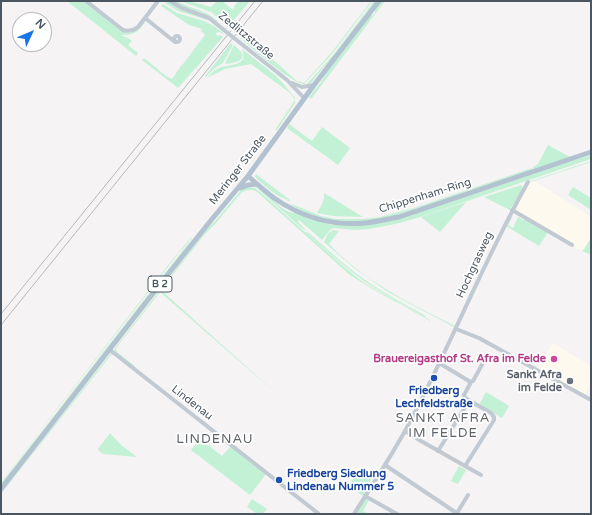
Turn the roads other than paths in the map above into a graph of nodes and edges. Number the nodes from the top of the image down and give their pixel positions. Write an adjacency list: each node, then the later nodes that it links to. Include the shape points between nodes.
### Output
1 (86, 1): 5 (street, via 123,30 134,30)
2 (158, 1): 5 (street)
3 (170, 1): 7 (street, Zedlitzstraße, bridge, via 209,18)
4 (379, 1): 8 (main road, Meringer Straße / B 2)
5 (145, 18): 6 (street)
6 (175, 42)
7 (286, 80): 8 (street, Zedlitzstraße, via 305,87); 9 (street, Zedlitzstraße)
8 (314, 84): 9 (main road, Meringer Straße / B 2)
9 (304, 98): 11 (main road, Meringer Straße / B 2)
10 (591, 152): 13 (main road, Chippenham-Ring, via 399,217 365,223 338,223 310,217 274,198)
11 (248, 176): 13 (main road, Chippenham-Ring); 14 (main road, Meringer Straße / B 2)
12 (528, 182): 15 (street, Hochgrasweg)
13 (257, 184): 14 (main road)
14 (237, 189): 18 (main road, Meringer Straße / B 2)
15 (512, 210): 16 (street); 17 (street, Hochgrasweg)
16 (572, 245)
17 (456, 329): 20 (street, Hochgrasweg); 22 (street, via 479,338)
18 (110, 350): 29 (main road, B 2); 32 (street, Lindenau)
19 (484, 361): 21 (street)
20 (439, 363): 21 (street); 24 (street, Hochgrasweg)
21 (470, 382): 23 (street, via 464,395)
22 (591, 400)
23 (469, 401): 25 (street); 27 (street, via 493,415 494,419)
24 (405, 431): 25 (street); 26 (street, Hochgrasweg)
25 (438, 451): 27 (street)
26 (385, 465): 31 (street, Hochgrasweg); 35 (street)
27 (465, 466): 28 (street)
28 (481, 476)
29 (1, 489)
30 (468, 495): 35 (street)
31 (365, 496): 33 (street, Hochgrasweg); 34 (street)
32 (319, 514)
33 (354, 514)
34 (397, 514)
35 (458, 514)

